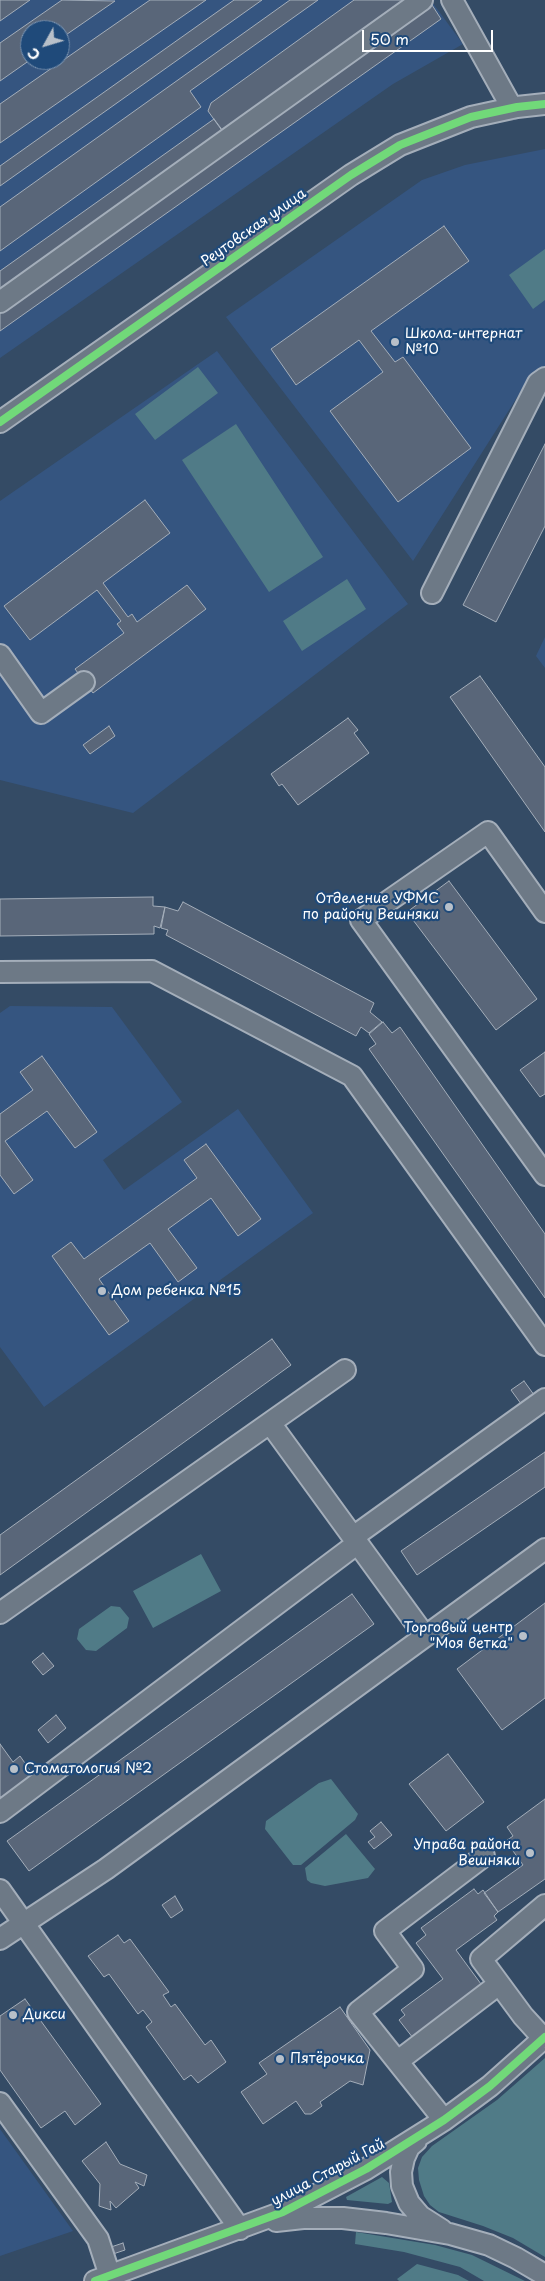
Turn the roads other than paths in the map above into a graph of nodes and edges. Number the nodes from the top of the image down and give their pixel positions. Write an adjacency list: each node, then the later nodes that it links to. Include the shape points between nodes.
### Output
1 (422, 0): 5 (street)
2 (452, 0): 4 (street)
3 (545, 104): 4 (street, Реутовская улица)
4 (512, 108): 7 (street, Реутовская улица, via 448,124 376,159)
5 (0, 302)
6 (545, 378): 8 (street, via 538,383)
7 (0, 422)
8 (432, 593)
9 (0, 656): 10 (street, via 41,713)
10 (84, 682)
11 (545, 912): 13 (street, via 488,832 361,920)
12 (0, 972): 14 (street, via 152,971 352,1076)
13 (545, 1175)
14 (545, 1345)
15 (345, 1370): 17 (street)
16 (545, 1399): 18 (street)
17 (270, 1423): 18 (street); 20 (street)
18 (355, 1540): 21 (street); 22 (street)
19 (545, 1549): 21 (street)
20 (0, 1613)
21 (425, 1636): 26 (street, via 113,1863)
22 (0, 1812)
23 (484, 1856): 30 (street, via 385,1931 412,1969 358,2012)
24 (0, 1890): 26 (street)
25 (545, 1905): 28 (street, via 480,1959)
26 (23, 1923): 27 (street); 34 (street)
27 (0, 1939)
28 (499, 1984): 29 (street); 30 (street)
29 (544, 2038): 32 (street, улица Старый Гай, via 490,2086)
30 (398, 2061): 32 (street)
31 (0, 2103): 37 (street, via 98,2239)
32 (444, 2120): 33 (street, улица Старый Гай)
33 (424, 2134): 34 (street, улица Старый Гай, via 330,2188); 35 (street, улица Старый Гай, via 409,2147 404,2158 402,2186 409,2203 420,2216)
34 (240, 2229): 35 (street, улица Старый Гай, via 271,2221 344,2218); 37 (street, улица Старый Гай)
35 (450, 2234): 36 (street, улица Старый Гай, via 489,2245)
36 (545, 2276)
37 (102, 2278)

